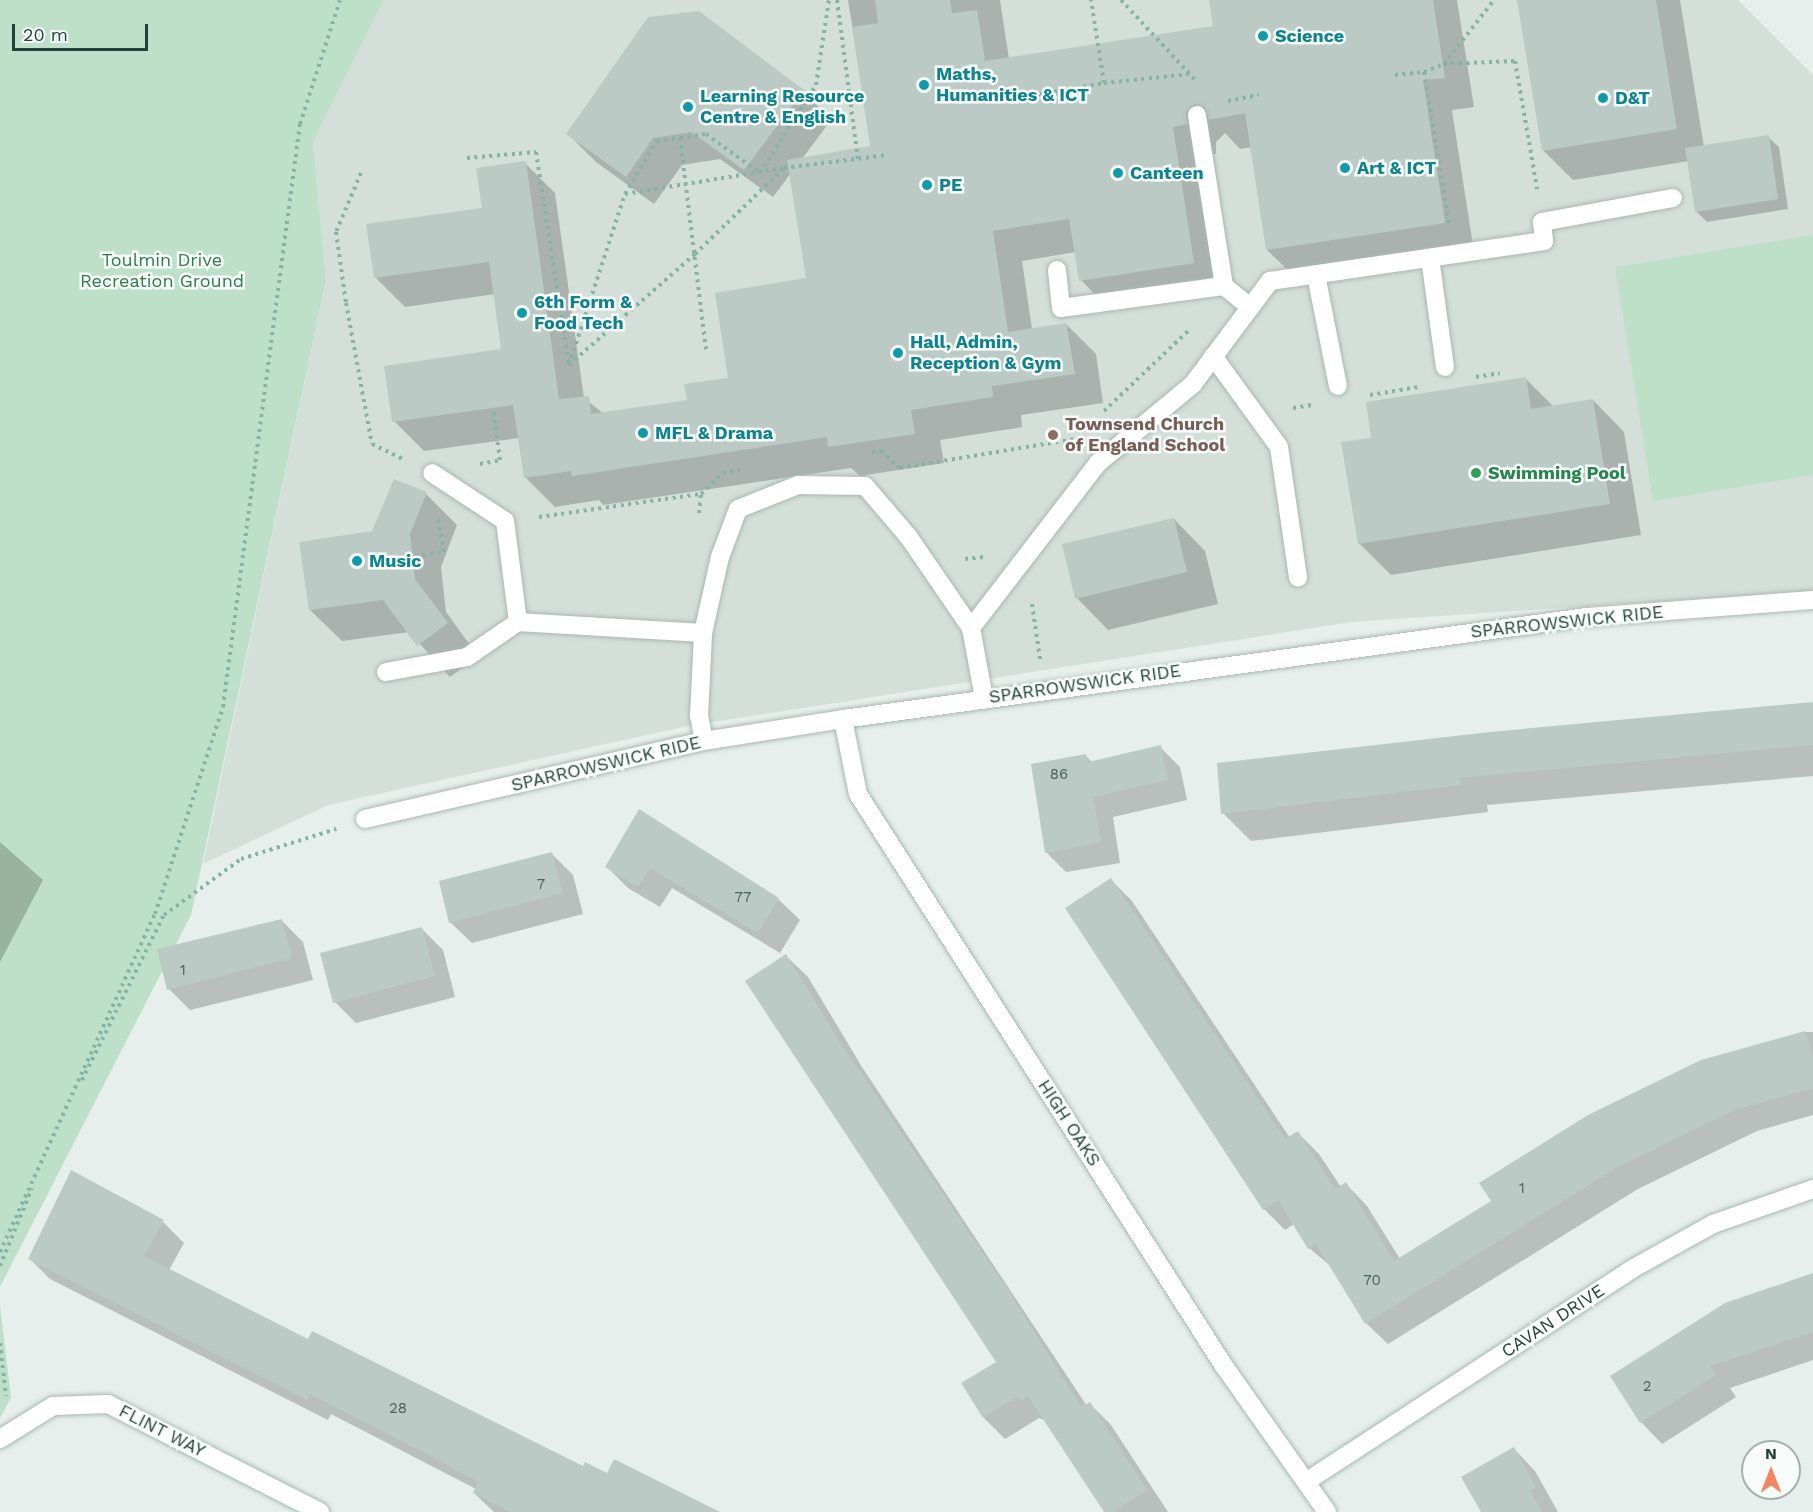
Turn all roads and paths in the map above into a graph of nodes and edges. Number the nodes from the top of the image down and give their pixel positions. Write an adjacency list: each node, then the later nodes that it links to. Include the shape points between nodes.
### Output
1 (340, 0): 59 (path, via 300,124 223,707 155,914)
2 (829, 0): 23 (path, via 816,85)
3 (837, 0): 20 (path)
4 (1091, 0): 11 (path)
5 (1122, 0): 9 (path)
6 (1494, 0): 7 (path)
7 (1443, 64): 8 (path); 27 (path, via 1515,61)
8 (1424, 72): 10 (path); 28 (path)
9 (1189, 74): 11 (path); 12 (path)
10 (1395, 75)
11 (1104, 83): 14 (path)
12 (1203, 88)
13 (1258, 95): 15 (path)
14 (1002, 101)
15 (1217, 102)
16 (1197, 116): 33 (street)
17 (680, 138): 23 (path, via 706,134); 24 (path); 25 (path, via 657,141)
18 (887, 155): 20 (path)
19 (467, 158): 37 (path, via 536,152)
20 (858, 159): 21 (path)
21 (784, 168): 23 (path); 29 (path)
22 (361, 172): 43 (path, via 336,232 372,444)
23 (760, 172): 24 (path)
24 (685, 183): 25 (path); 29 (path)
25 (625, 194): 37 (path)
26 (1673, 198): 27 (street)
27 (1542, 222): 30 (street, via 1544,241)
28 (1449, 227)
29 (695, 254): 35 (path); 37 (path)
30 (1430, 258): 32 (street); 38 (street)
31 (1057, 270): 33 (street, via 1061,308)
32 (1316, 275): 34 (street, via 1270,281); 39 (street)
33 (1224, 286): 34 (street)
34 (1250, 307): 36 (street)
35 (706, 351)
36 (1213, 356): 46 (street, via 1193,384 1098,463); 47 (street, via 1279,447)
37 (569, 365)
38 (1445, 367)
39 (1338, 386)
40 (1075, 439): 41 (path)
41 (1068, 449)
42 (900, 468): 44 (path)
43 (432, 473): 49 (street, via 505,521)
44 (905, 478)
45 (954, 560): 46 (path, via 995,556)
46 (1012, 574): 50 (street); 53 (path, via 1031,591)
47 (1298, 578)
48 (1813, 600): 53 (street, SPARROWSWICK RIDE, via 1587,617)
49 (518, 622): 51 (street); 52 (street, via 467,657)
50 (971, 628): 51 (street, via 908,536 865,486 798,485 738,509 720,557); 54 (street)
51 (703, 633): 56 (street, via 699,716)
52 (386, 672)
53 (1044, 690): 54 (street, SPARROWSWICK RIDE)
54 (984, 698): 55 (street, SPARROWSWICK RIDE)
55 (843, 719): 56 (street, SPARROWSWICK RIDE); 63 (street, HIGH OAKS, via 858,794 1224,1366)
56 (704, 741): 57 (street, SPARROWSWICK RIDE)
57 (365, 819): 60 (path, via 241,860 164,915 52,1140)
58 (1813, 1189): 63 (street, CAVAN DRIVE, via 1713,1224 1632,1269)
59 (0, 1252)
60 (0, 1266)
61 (0, 1344): 62 (path)
62 (5, 1435): 64 (street, FLINT WAY, via 53,1406 108,1404)
63 (1306, 1481): 65 (street, HIGH OAKS)
64 (320, 1512)
65 (1328, 1512)

